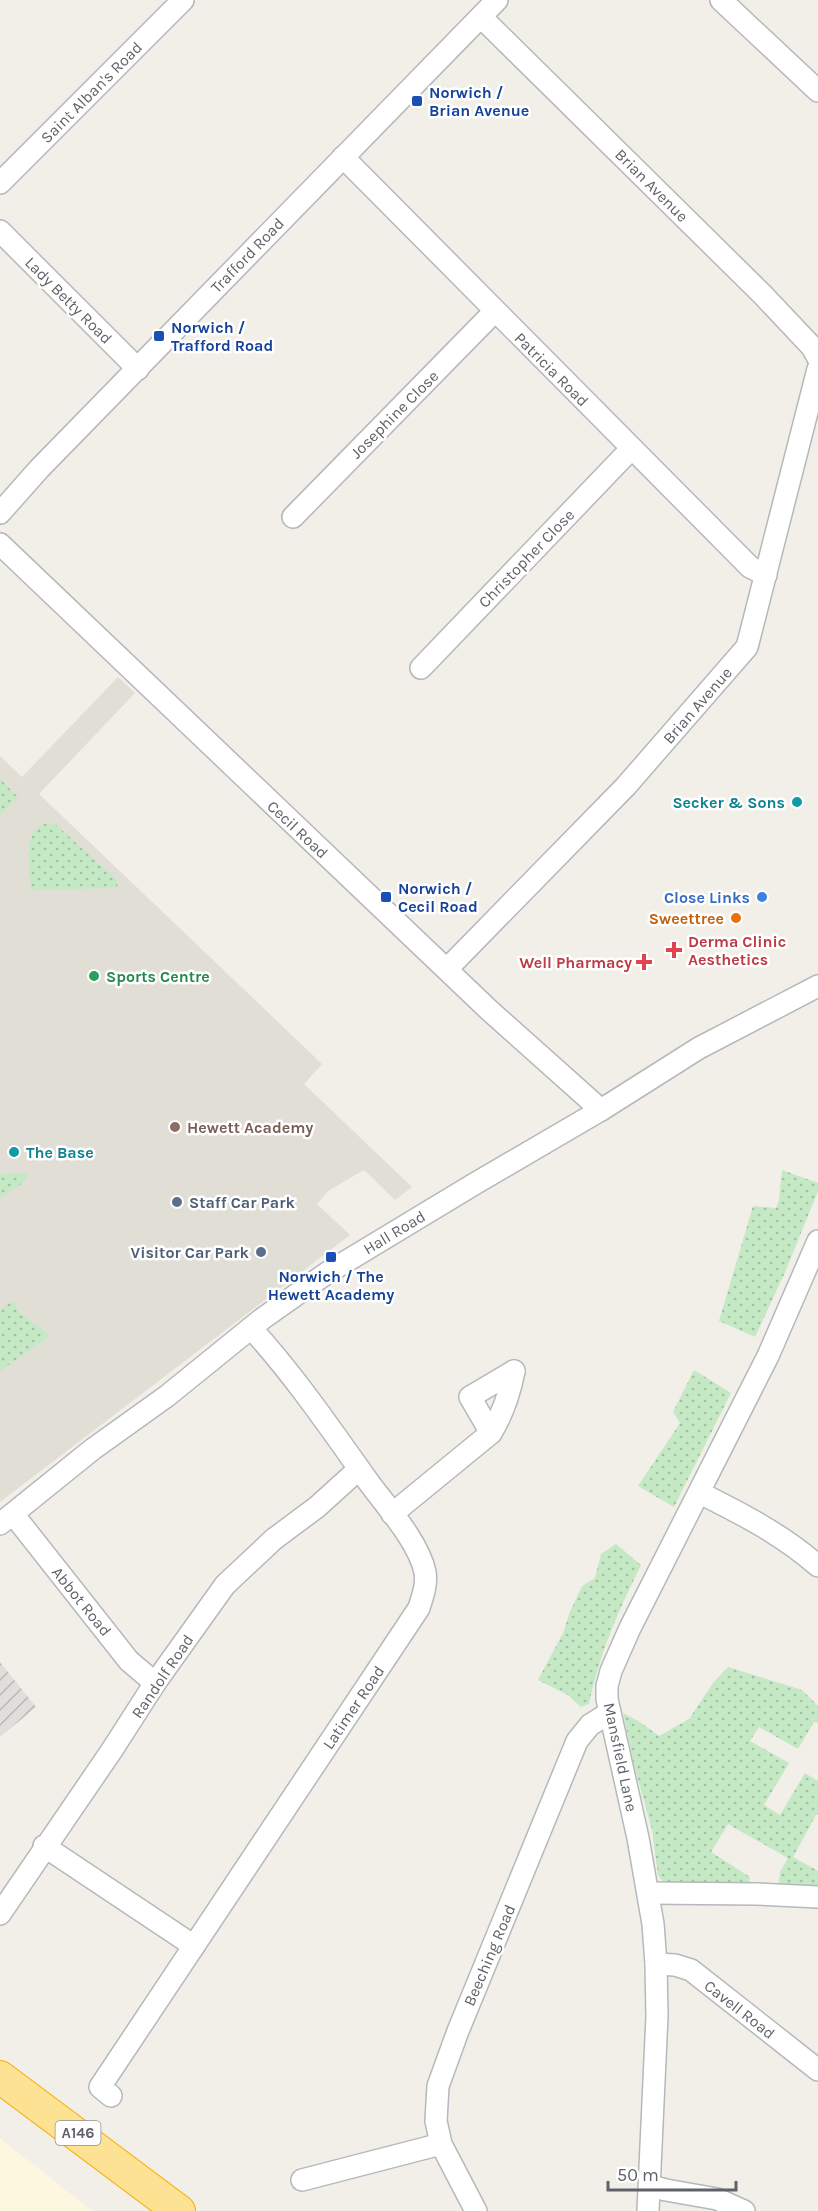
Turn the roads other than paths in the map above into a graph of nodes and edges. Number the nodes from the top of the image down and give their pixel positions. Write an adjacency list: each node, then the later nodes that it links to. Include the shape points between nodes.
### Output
1 (183, 0): 7 (street, Saint Alban's Road)
2 (497, 0): 4 (street, Trafford Road)
3 (721, 0): 5 (street)
4 (481, 17): 6 (street, Trafford Road); 10 (street, Brian Avenue, via 762,294)
5 (818, 91)
6 (343, 157): 9 (street, Patricia Road); 11 (street, Trafford Road)
7 (0, 183)
8 (0, 231): 11 (street, Lady Betty Road)
9 (495, 311): 13 (street, Patricia Road); 15 (street, Josephine Close)
10 (818, 358)
11 (138, 369): 14 (street, Trafford Road)
12 (818, 369): 17 (street, Brian Avenue)
13 (631, 449): 17 (street, Patricia Road, via 750,567); 18 (street, Christopher Close)
14 (0, 513)
15 (292, 517)
16 (0, 544): 19 (street, Cecil Road)
17 (766, 575): 19 (street, Brian Avenue, via 747,647 626,786)
18 (421, 668)
19 (447, 969): 21 (street, Cecil Road)
20 (818, 986): 21 (street, Hall Road, via 699,1048)
21 (601, 1110): 23 (street, Hall Road, via 327,1273)
22 (818, 1241): 26 (street, Mansfield Lane, via 768,1356)
23 (251, 1328): 25 (street, Latimer Road, via 280,1360); 28 (street, Hall Road)
24 (491, 1433): 27 (street)
25 (359, 1469): 27 (street, Latimer Road); 30 (street, Randolf Road, via 225,1585)
26 (700, 1493): 29 (street, via 776,1533); 31 (street, Mansfield Lane, via 611,1671 607,1686)
27 (392, 1514): 36 (street, Latimer Road, via 417,1551 425,1571 426,1587 419,1608)
28 (7, 1519): 30 (street, Abbot Road, via 129,1660)
29 (818, 1566)
30 (155, 1683): 32 (street, Randolf Road)
31 (609, 1713): 33 (street, Mansfield Lane); 41 (street, Beeching Road, via 590,1725 577,1741 448,2055 438,2086 436,2121)
32 (44, 1846): 35 (street, Randolf Road); 36 (street)
33 (648, 1893): 34 (street); 37 (street, Mansfield Lane)
34 (818, 1897)
35 (0, 1914)
36 (194, 1946): 40 (street, Latimer Road)
37 (656, 1964): 38 (street, Cavell Road, via 691,1970); 43 (street, Mansfield Lane)
38 (818, 2070)
39 (8, 2080): 44 (highway, A146)
40 (99, 2087)
41 (441, 2144): 42 (street); 45 (street, Beeching Road)
42 (302, 2180)
43 (651, 2186): 46 (street, Mansfield Lane); 47 (street, via 717,2199)
44 (179, 2211)
45 (476, 2211)
46 (648, 2211)
47 (744, 2211)

